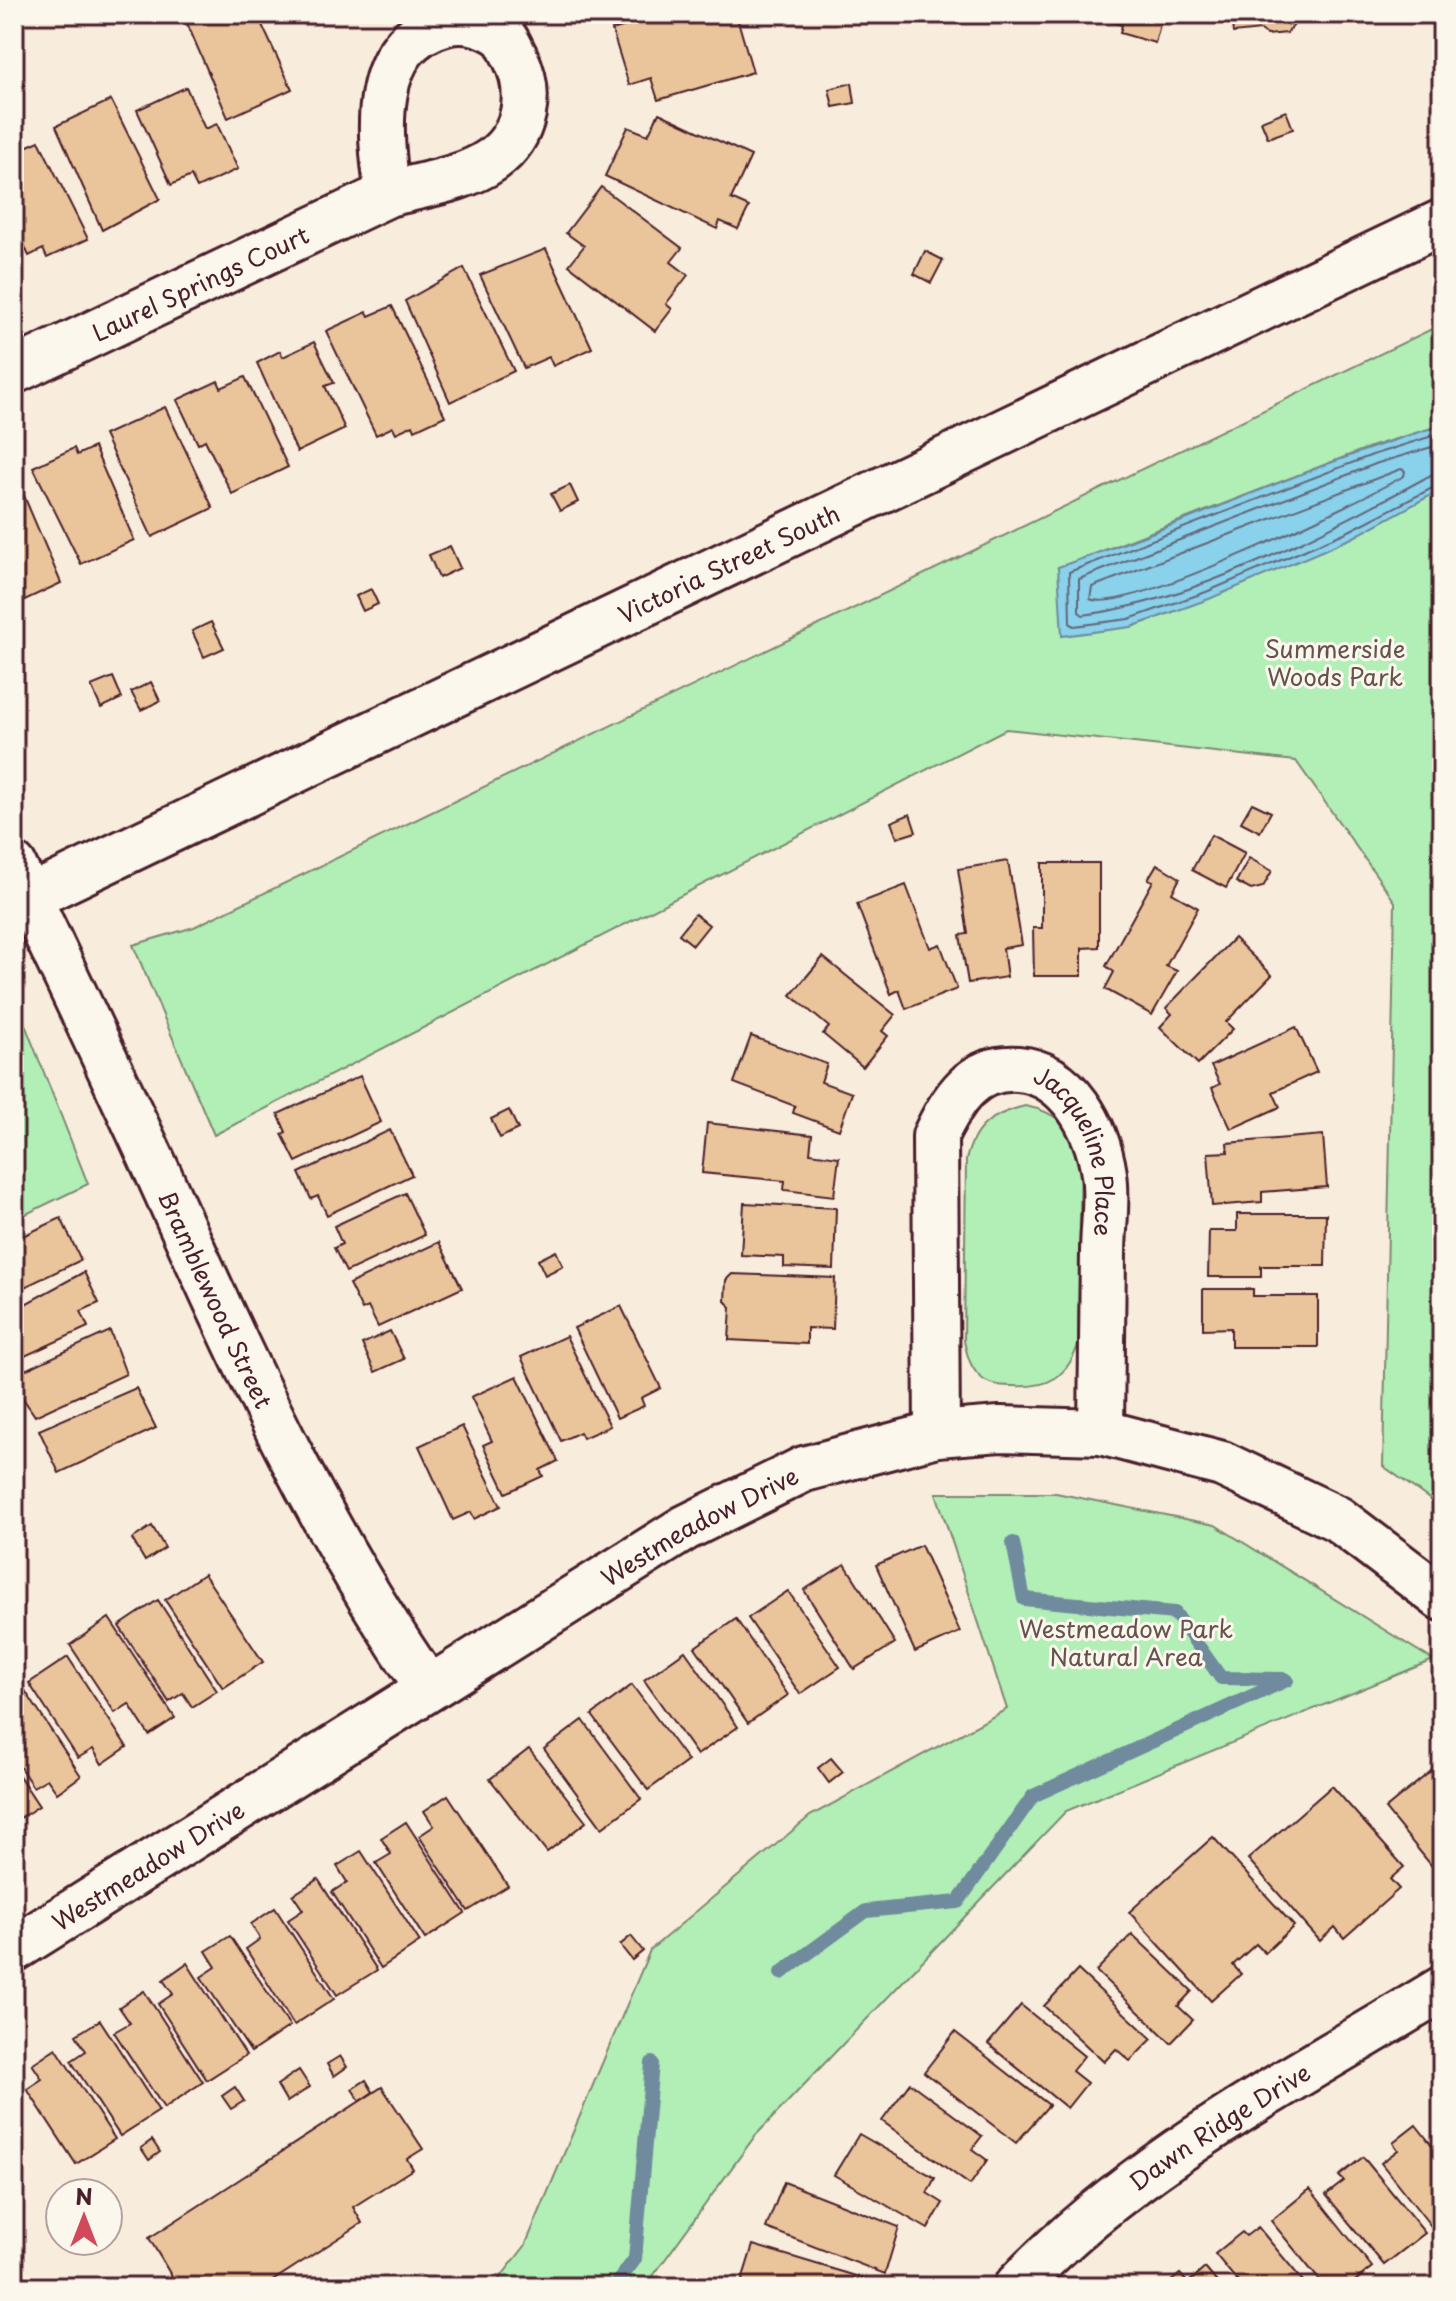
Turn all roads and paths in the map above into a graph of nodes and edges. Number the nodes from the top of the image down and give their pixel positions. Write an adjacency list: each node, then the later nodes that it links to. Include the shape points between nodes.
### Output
1 (388, 194): 3 (street, Laurel Springs Court)
2 (1442, 222): 4 (street, Victoria Street South)
3 (14, 371)
4 (19, 889): 8 (street, Bramblewood Street, via 68,974 259,1397 384,1624)
5 (1101, 1432): 6 (street, Westmeadow Drive, via 1000,1429); 6 (street, Jacqueline Place, via 1104,1175 1088,1119 1061,1085 1030,1070 998,1068 972,1080 952,1101 935,1136); 7 (street, Westmeadow Drive, via 1222,1464 1338,1519)
6 (937, 1434): 8 (street, Westmeadow Drive, via 804,1469 685,1528)
7 (1442, 1598)
8 (428, 1687): 9 (street, Westmeadow Drive)
9 (14, 1949)
10 (1442, 1989): 11 (street, Dawn Ridge Drive, via 1188,2144 1102,2205)
11 (1016, 2287)

